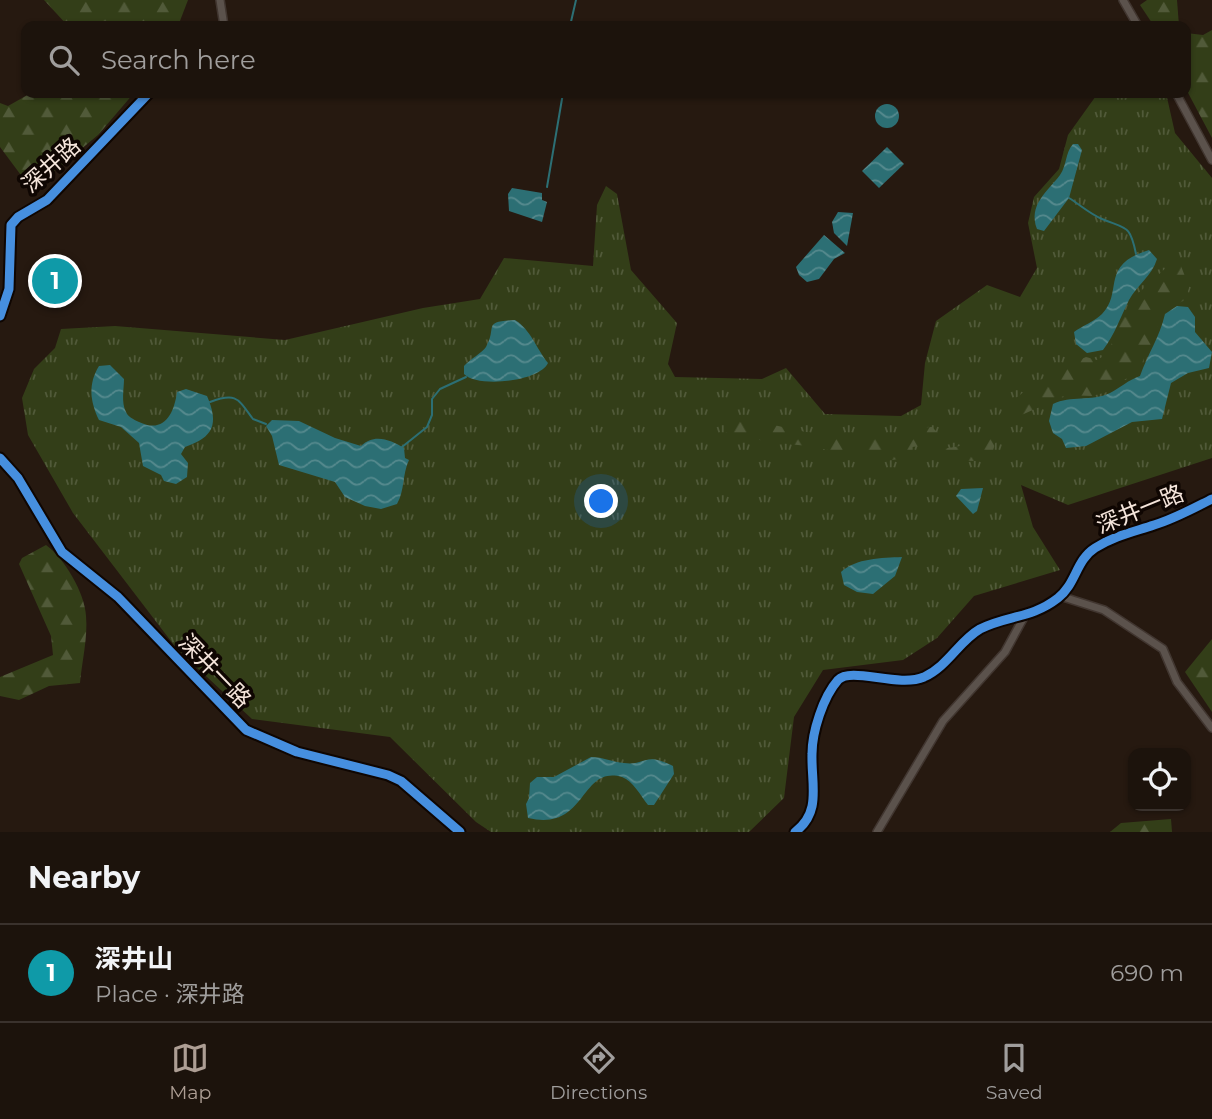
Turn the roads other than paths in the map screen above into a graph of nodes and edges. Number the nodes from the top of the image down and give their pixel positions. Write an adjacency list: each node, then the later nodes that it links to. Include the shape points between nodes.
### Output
1 (220, 0): 3 (street)
2 (1123, 0): 4 (street)
3 (223, 21)
4 (1135, 21)
5 (144, 98): 8 (street, 深井路, via 47,200 12,225 9,289)
6 (1179, 98): 7 (street)
7 (1212, 160)
8 (0, 316)
9 (0, 458): 14 (street, 深井一路, via 18,478 62,552 118,597 246,730 298,752 401,781)
10 (1212, 499): 11 (street, 深井一路, via 1093,549 1082,558)
11 (1060, 596): 12 (street, 深井一路); 13 (street, via 1104,610 1163,649 1177,682)
12 (1024, 617): 15 (street, 深井一路, via 978,630 944,665 924,677 903,683 854,674 836,682 821,713 811,751 814,803 807,823); 16 (street, via 1005,652 943,721)
13 (1212, 728)
14 (460, 832)
15 (795, 832)
16 (877, 832)

